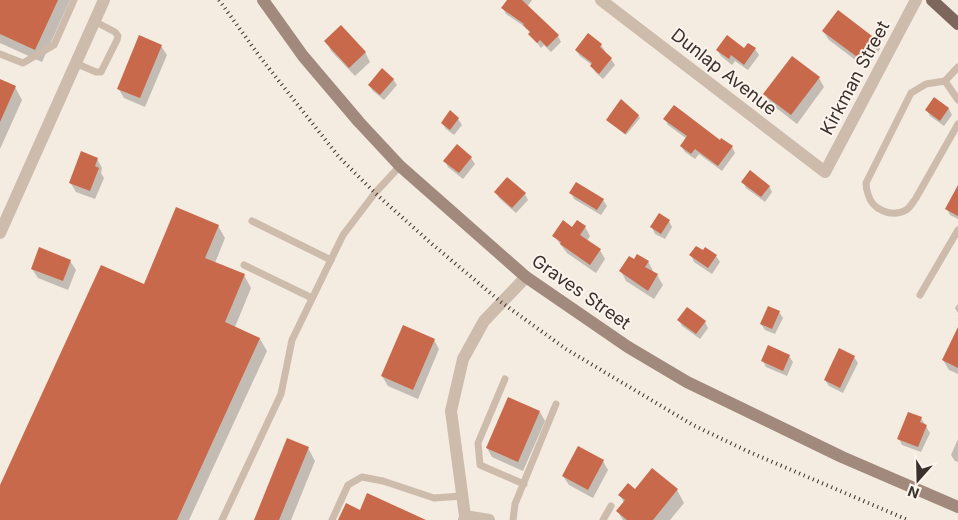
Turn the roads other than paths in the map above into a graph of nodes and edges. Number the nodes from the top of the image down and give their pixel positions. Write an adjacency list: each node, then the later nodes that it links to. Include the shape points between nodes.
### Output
1 (74, 0): 9 (lane, via 54,45 23,63)
2 (104, 0): 7 (street)
3 (263, 0): 15 (street, Graves Street, via 303,56)
4 (601, 0): 16 (street, Dunlap Avenue)
5 (916, 0): 16 (street, Kirkman Street)
6 (932, 0): 8 (main road)
7 (94, 20): 10 (street); 10 (lane, via 115,32 117,40 101,72)
8 (958, 24)
9 (0, 54)
10 (75, 63): 19 (street)
11 (958, 67): 12 (lane)
12 (945, 81): 13 (lane); 14 (lane, via 926,84 918,89 902,109 866,183 868,196 875,206 885,212 908,210)
13 (958, 100)
14 (958, 124)
15 (400, 166): 20 (lane, via 343,234); 22 (street, Graves Street)
16 (825, 172)
17 (252, 221): 20 (lane)
18 (958, 230): 23 (lane)
19 (0, 233)
20 (331, 260): 24 (lane)
21 (244, 265): 24 (lane)
22 (526, 277): 28 (street, via 484,321 463,360 451,410); 30 (street, Graves Street, via 687,382 834,453)
23 (920, 295)
24 (312, 298): 32 (lane, via 292,340 281,394)
25 (505, 379): 27 (lane, via 478,443 480,465)
26 (556, 404): 27 (lane)
27 (524, 484): 35 (lane, via 515,504)
28 (462, 496): 31 (street); 33 (lane, via 434,498 383,481 362,478 348,485)
29 (611, 506): 36 (lane)
30 (958, 507)
31 (464, 518): 34 (street)
32 (222, 520)
33 (332, 520)
34 (490, 520)
35 (513, 520)
36 (603, 520)

